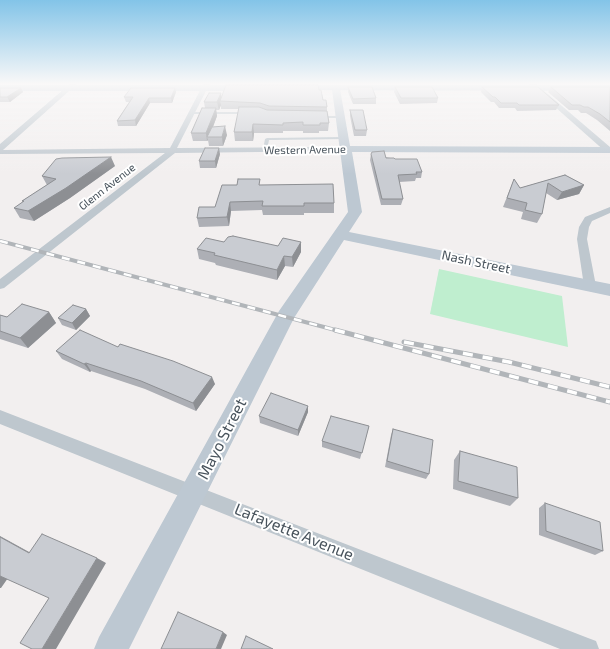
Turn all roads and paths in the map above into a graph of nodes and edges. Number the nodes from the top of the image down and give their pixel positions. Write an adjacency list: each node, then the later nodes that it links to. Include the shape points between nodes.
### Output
1 (40, 113): 8 (street)
2 (191, 113): 10 (street, Glenn Avenue)
3 (339, 113): 6 (street, Mayo Street)
4 (566, 113): 9 (street)
5 (312, 116): 6 (lane)
6 (340, 117): 7 (street, Mayo Street)
7 (345, 144): 9 (street, Western Avenue); 10 (street, Western Avenue, via 265,150); 13 (street, Mayo Street, via 355,212)
8 (0, 148)
9 (610, 150)
10 (172, 151): 11 (street, Western Avenue); 14 (street, Glenn Avenue)
11 (0, 152)
12 (610, 210): 15 (street, via 588,219 584,227 582,239)
13 (341, 235): 15 (street, Nash Street); 18 (street, Mayo Street, via 286,316)
14 (0, 286)
15 (590, 286): 16 (street, Nash Street)
16 (610, 290)
17 (0, 417): 18 (street, Lafayette Avenue)
18 (194, 493): 19 (street, Mayo Street); 20 (street, Lafayette Avenue)
19 (111, 649)
20 (588, 649)

